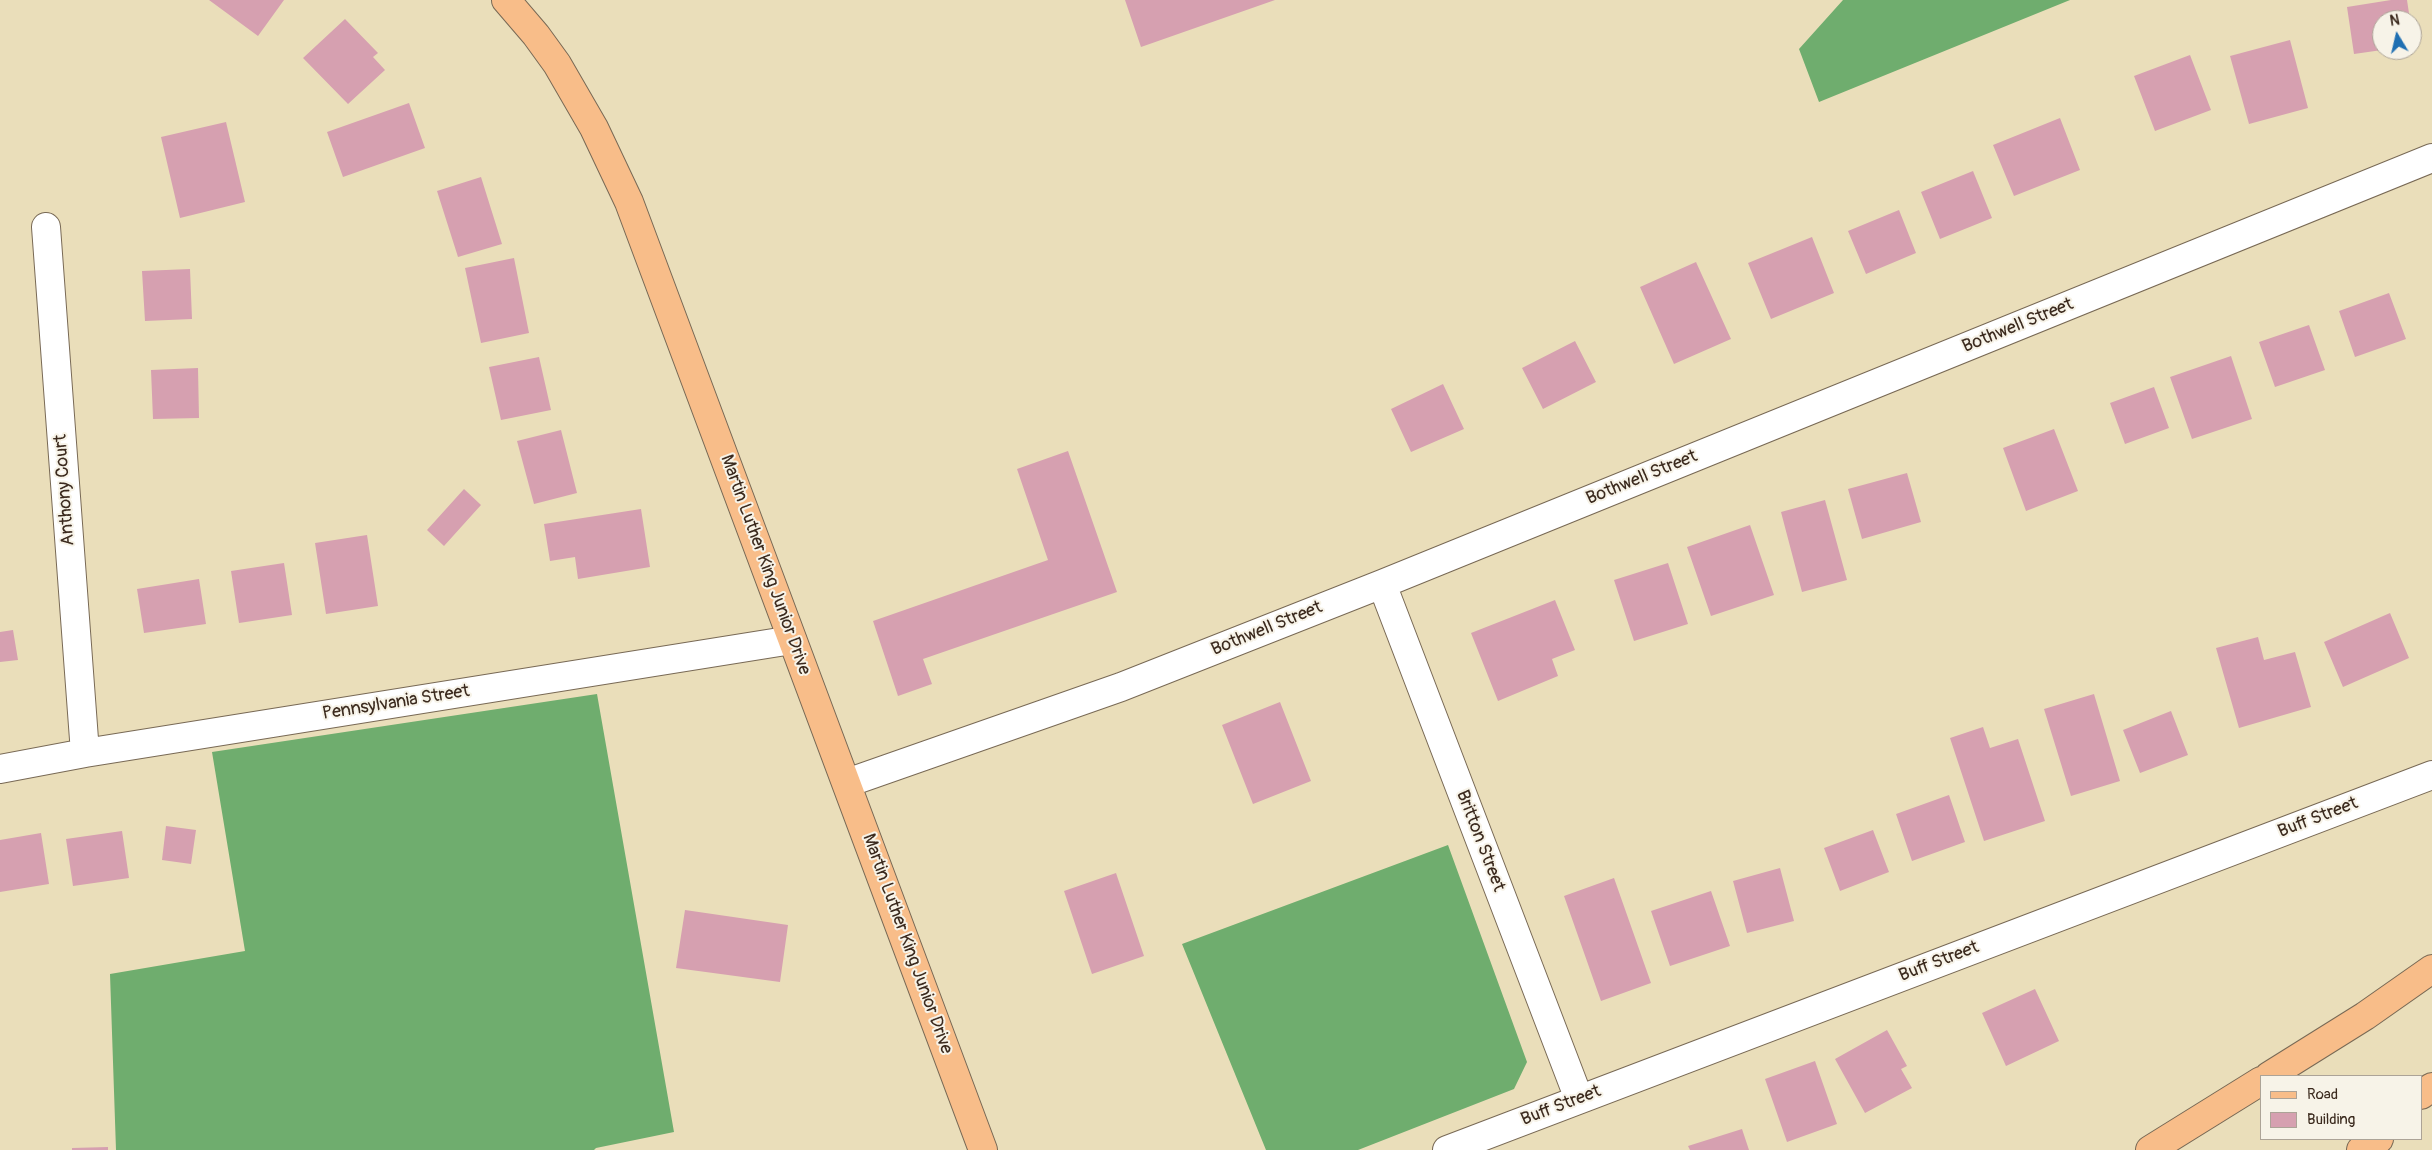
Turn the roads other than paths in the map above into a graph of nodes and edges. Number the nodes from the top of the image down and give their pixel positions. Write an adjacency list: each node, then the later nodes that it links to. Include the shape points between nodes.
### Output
1 (506, 0): 5 (main road, Martin Luther King Junior Drive, via 557,64 594,128 629,202)
2 (2432, 158): 4 (street, Bothwell Street)
3 (46, 227): 6 (street, Anthony Court)
4 (1382, 584): 9 (street, Bothwell Street, via 1121,687); 13 (street, Britton Street)
5 (792, 640): 6 (street, Pennsylvania Street); 9 (main road, Martin Luther King Junior Drive)
6 (85, 753): 7 (street, Pennsylvania Street)
7 (0, 769)
8 (2432, 775): 13 (street, Buff Street)
9 (847, 783): 16 (main road, Martin Luther King Junior Drive)
10 (2432, 969): 11 (main road, via 2365,1016)
11 (2271, 1075)
12 (2260, 1082): 18 (main road)
13 (1579, 1099): 17 (street, Buff Street)
14 (2361, 1140): 19 (main road)
15 (2377, 1140): 20 (main road)
16 (983, 1150)
17 (1447, 1150)
18 (2150, 1150)
19 (2347, 1150)
20 (2361, 1150)

